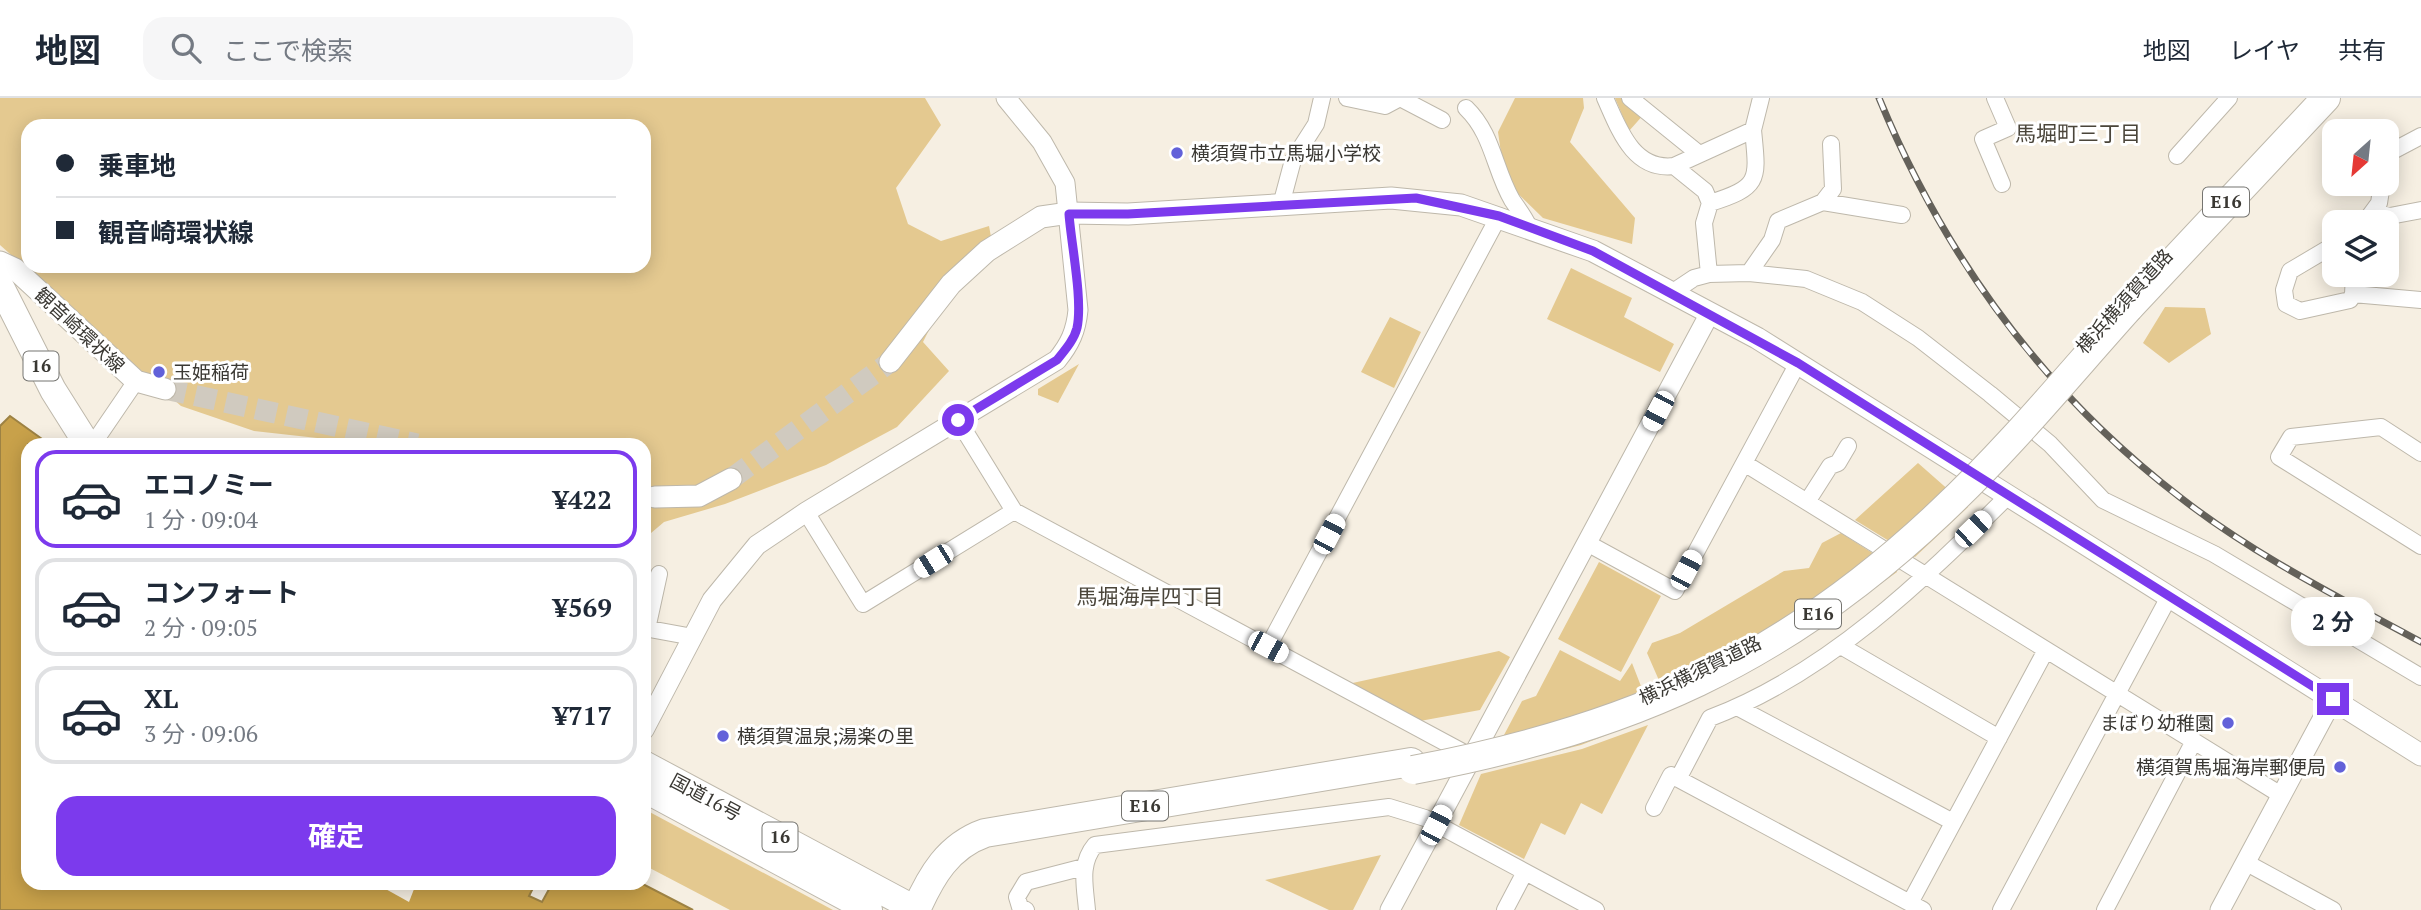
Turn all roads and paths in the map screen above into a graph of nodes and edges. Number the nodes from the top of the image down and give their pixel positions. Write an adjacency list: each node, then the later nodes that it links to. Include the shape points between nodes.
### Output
1 (1006, 98): 25 (street, via 1042,142 1065,183)
2 (1322, 98): 23 (street, via 1316,124 1293,160)
3 (1347, 98): 12 (street, via 1385,106 1400,98)
4 (1605, 98): 19 (street, via 1636,156 1663,167)
5 (1630, 98): 17 (street)
6 (1995, 98): 20 (street, via 2008,128 1983,139)
7 (2229, 98): 18 (street)
8 (2313, 98): 39 (highway, 横浜横須賀道路 / E16)
9 (2326, 98): 39 (highway, 横浜横須賀道路 / E16)
10 (1756, 101): 13 (street)
11 (1466, 108): 29 (street, via 1487,134 1513,201)
12 (1442, 120)
13 (1753, 130): 17 (street); 22 (street, via 1757,168 1752,180 1738,194)
14 (2421, 136): 16 (street)
15 (1832, 144): 21 (street, via 1833,189)
16 (2399, 148)
17 (1698, 153): 19 (street)
18 (2177, 156)
19 (1674, 166): 22 (street, via 1705,191)
20 (2002, 184)
21 (1824, 202): 27 (street); 32 (street, via 1778,221 1772,240)
22 (1710, 203): 33 (street, via 1704,223)
23 (1281, 205): 25 (main road); 28 (main road, via 1416,198)
24 (2421, 209): 26 (street)
25 (1069, 214): 41 (main road, via 1041,217 987,251 951,284); 45 (street, via 1078,310 1068,347 1057,360)
26 (2399, 214)
27 (1902, 215)
28 (1499, 216): 29 (main road); 66 (street)
29 (1529, 227): 36 (main road, via 1593,251)
30 (2322, 252): 37 (street, via 2290,271 2284,290 2286,304 2300,312 2350,300)
31 (0, 262): 43 (main road, 観音崎環状線, via 15,269)
32 (1749, 273): 33 (street); 68 (street, via 1806,279 1862,302 1990,394 2050,444 2103,500 2214,554)
33 (1709, 274): 36 (street)
34 (0, 285): 46 (highway, 16, via 53,390)
35 (2353, 287): 37 (street)
36 (1673, 292): 40 (main road)
37 (2353, 294): 38 (street)
38 (2421, 300)
39 (2126, 306): 77 (highway, 横浜横須賀道路 / E16, via 1940,501 1876,558 1793,621 1733,656 1614,710)
40 (1710, 313): 42 (main road); 57 (street)
41 (890, 362)
42 (1798, 363): 50 (street); 52 (main road)
43 (136, 381): 44 (main road, 観音崎環状線); 47 (street)
44 (165, 389)
45 (958, 420): 55 (street); 56 (street)
46 (86, 438)
47 (94, 438)
48 (1848, 446): 54 (street)
49 (2421, 453): 58 (street, via 2381,426 2291,437 2279,457)
50 (1744, 463): 54 (street); 57 (street, via 1675,591)
51 (731, 479): 53 (main road, via 699,496)
52 (2009, 495): 60 (street); 61 (main road)
53 (655, 497)
54 (1807, 502): 60 (street)
55 (1014, 511): 56 (street, via 863,604); 66 (street)
56 (806, 512): 64 (street, via 757,545 712,600)
57 (1587, 543): 76 (street)
58 (2421, 546)
59 (659, 574): 62 (street)
60 (1926, 575): 65 (street); 67 (street)
61 (2170, 595): 69 (street); 70 (main road)
62 (651, 605)
63 (651, 629): 64 (street)
64 (693, 637): 72 (street)
65 (1841, 646): 71 (street); 73 (street)
66 (1268, 647): 76 (street)
67 (2046, 650): 69 (street); 73 (street)
68 (2421, 677)
69 (2116, 693): 74 (street); 97 (street)
70 (2333, 699): 75 (main road); 81 (street)
71 (1737, 707): 79 (street, via 1710,718); 83 (street)
72 (651, 717)
73 (1999, 738): 83 (street)
74 (2194, 741): 81 (street); 98 (street)
75 (2421, 755)
76 (1472, 757): 84 (street)
77 (1412, 766): 90 (highway, 横浜横須賀道路 / E16, via 985,833 962,843 948,856 930,879); 91 (highway, 横浜横須賀道路 / E16, via 999,843 958,866)
78 (651, 768): 90 (highway, 国道16号 / 16)
79 (1678, 779): 82 (street, via 1671,775); 88 (street)
80 (651, 793): 89 (highway, 国道16号 / 16)
81 (2281, 795): 85 (street)
82 (1654, 808)
83 (1953, 822): 88 (street)
84 (1436, 825): 86 (street, via 1389,807 1095,845); 87 (street); 94 (street)
85 (2245, 862): 99 (street); 100 (street)
86 (1084, 867): 92 (street, via 1026,882 1017,897); 93 (street)
87 (1525, 872): 95 (street); 96 (street)
88 (1916, 906)
89 (869, 910)
90 (916, 910)
91 (932, 910)
92 (1026, 910)
93 (1087, 910)
94 (1390, 910)
95 (1505, 910)
96 (1596, 910)
97 (2001, 910)
98 (2105, 910)
99 (2220, 910)
100 (2333, 910)

